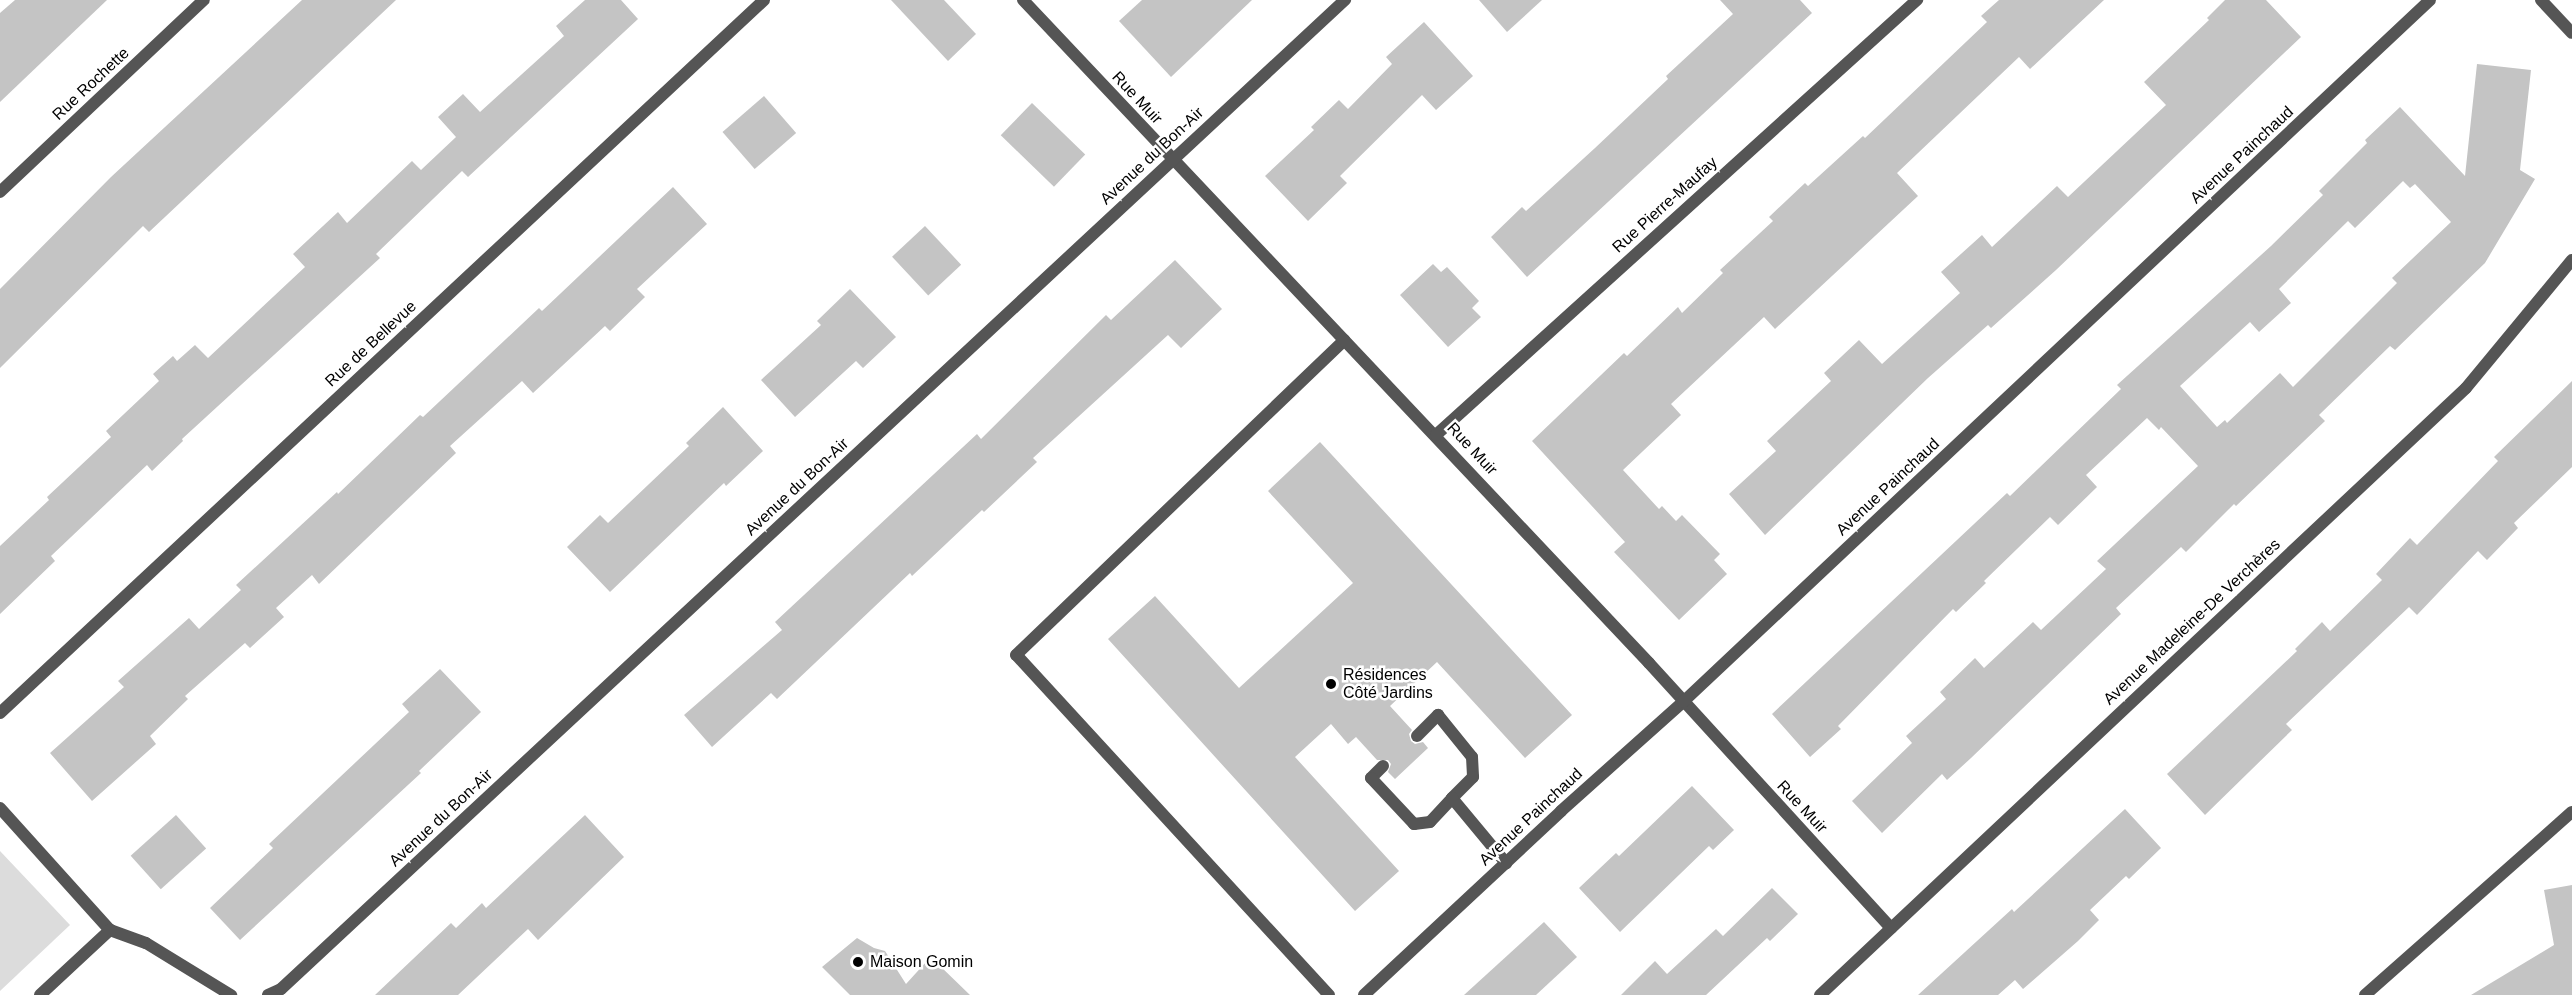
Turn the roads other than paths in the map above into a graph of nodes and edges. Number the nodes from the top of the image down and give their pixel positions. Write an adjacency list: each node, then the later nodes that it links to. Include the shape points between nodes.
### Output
1 (204, 0): 10 (street, Rue Rochette)
2 (764, 0): 15 (street, Rue de Bellevue)
3 (1023, 0): 9 (street, Rue Muir)
4 (1345, 0): 9 (street, Avenue du Bon-Air)
5 (1917, 0): 13 (street, Rue Pierre-Maufay)
6 (2430, 0): 14 (street, Avenue Painchaud)
7 (2541, 0): 8 (street)
8 (2572, 33)
9 (1171, 160): 12 (street, Rue Muir); 26 (street, Avenue du Bon-Air, via 281,989)
10 (0, 192)
11 (2572, 260): 22 (street, Avenue Madeleine-De Verchères, via 2466,388)
12 (1344, 340): 13 (street, Rue Muir); 27 (street, via 1016,655)
13 (1436, 435): 14 (street, Rue Muir)
14 (1683, 702): 21 (street, Avenue Painchaud); 22 (street, Rue Muir)
15 (0, 713)
16 (1417, 735): 18 (street, via 1438,716 1472,757 1473,777)
17 (1383, 766): 18 (street, via 1371,777 1414,824 1430,822)
18 (1452, 798): 21 (street)
19 (0, 808): 23 (street)
20 (2572, 812): 30 (street)
21 (1506, 862): 28 (street, Avenue Painchaud)
22 (1891, 928): 29 (street, Avenue Madeleine-De Verchères)
23 (110, 930): 24 (street); 25 (street, via 146,943)
24 (40, 995)
25 (231, 995)
26 (268, 995)
27 (1329, 995)
28 (1364, 995)
29 (1820, 995)
30 (2365, 995)

